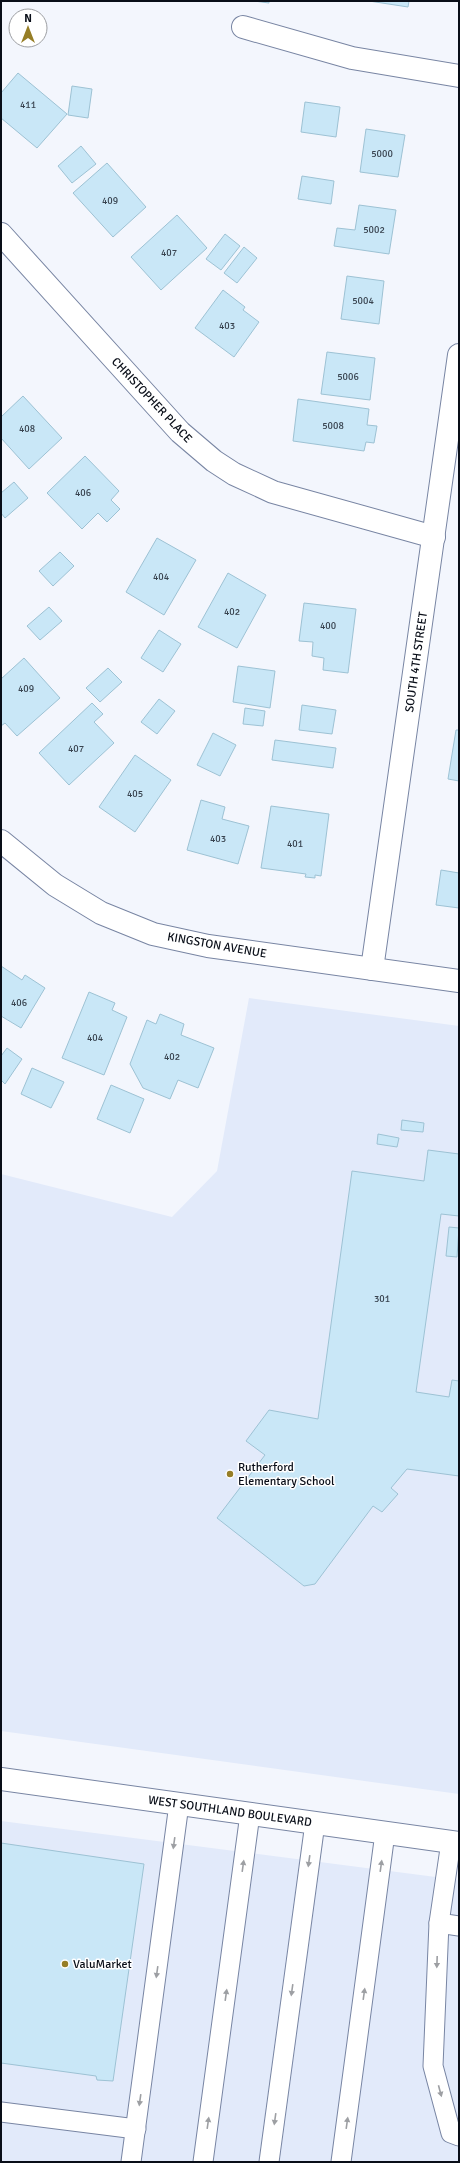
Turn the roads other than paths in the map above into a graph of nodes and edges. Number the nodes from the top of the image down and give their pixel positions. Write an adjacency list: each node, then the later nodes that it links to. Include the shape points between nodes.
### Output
1 (243, 27): 2 (street, via 352,58)
2 (459, 76)
3 (1, 234): 5 (street, CHRISTOPHER PLACE, via 180,432 214,461 234,474 273,492)
4 (459, 355): 5 (street, SOUTH 4TH STREET)
5 (434, 537): 7 (street, SOUTH 4TH STREET)
6 (1, 841): 7 (street, KINGSTON AVENUE, via 55,885 101,913 153,934 208,946)
7 (372, 969): 8 (street, KINGSTON AVENUE)
8 (459, 981)
9 (1, 1779): 10 (street, WEST SOUTHLAND BOULEVARD)
10 (179, 1804): 11 (street, WEST SOUTHLAND BOULEVARD); 18 (lane, one-way to 18)
11 (250, 1814): 12 (street, WEST SOUTHLAND BOULEVARD); 21 (lane, one-way to 11)
12 (315, 1823): 13 (street, WEST SOUTHLAND BOULEVARD); 22 (lane, one-way to 22)
13 (385, 1833): 14 (street, WEST SOUTHLAND BOULEVARD); 23 (lane, one-way to 13)
14 (455, 1843): 15 (lane)
15 (439, 1923): 16 (lane); 19 (lane, one-way to 19, via 433,2066 451,2133)
16 (459, 1926)
17 (1, 2112): 18 (lane)
18 (136, 2129): 20 (lane)
19 (459, 2136)
20 (132, 2162)
21 (203, 2162)
22 (269, 2162)
23 (342, 2162)

